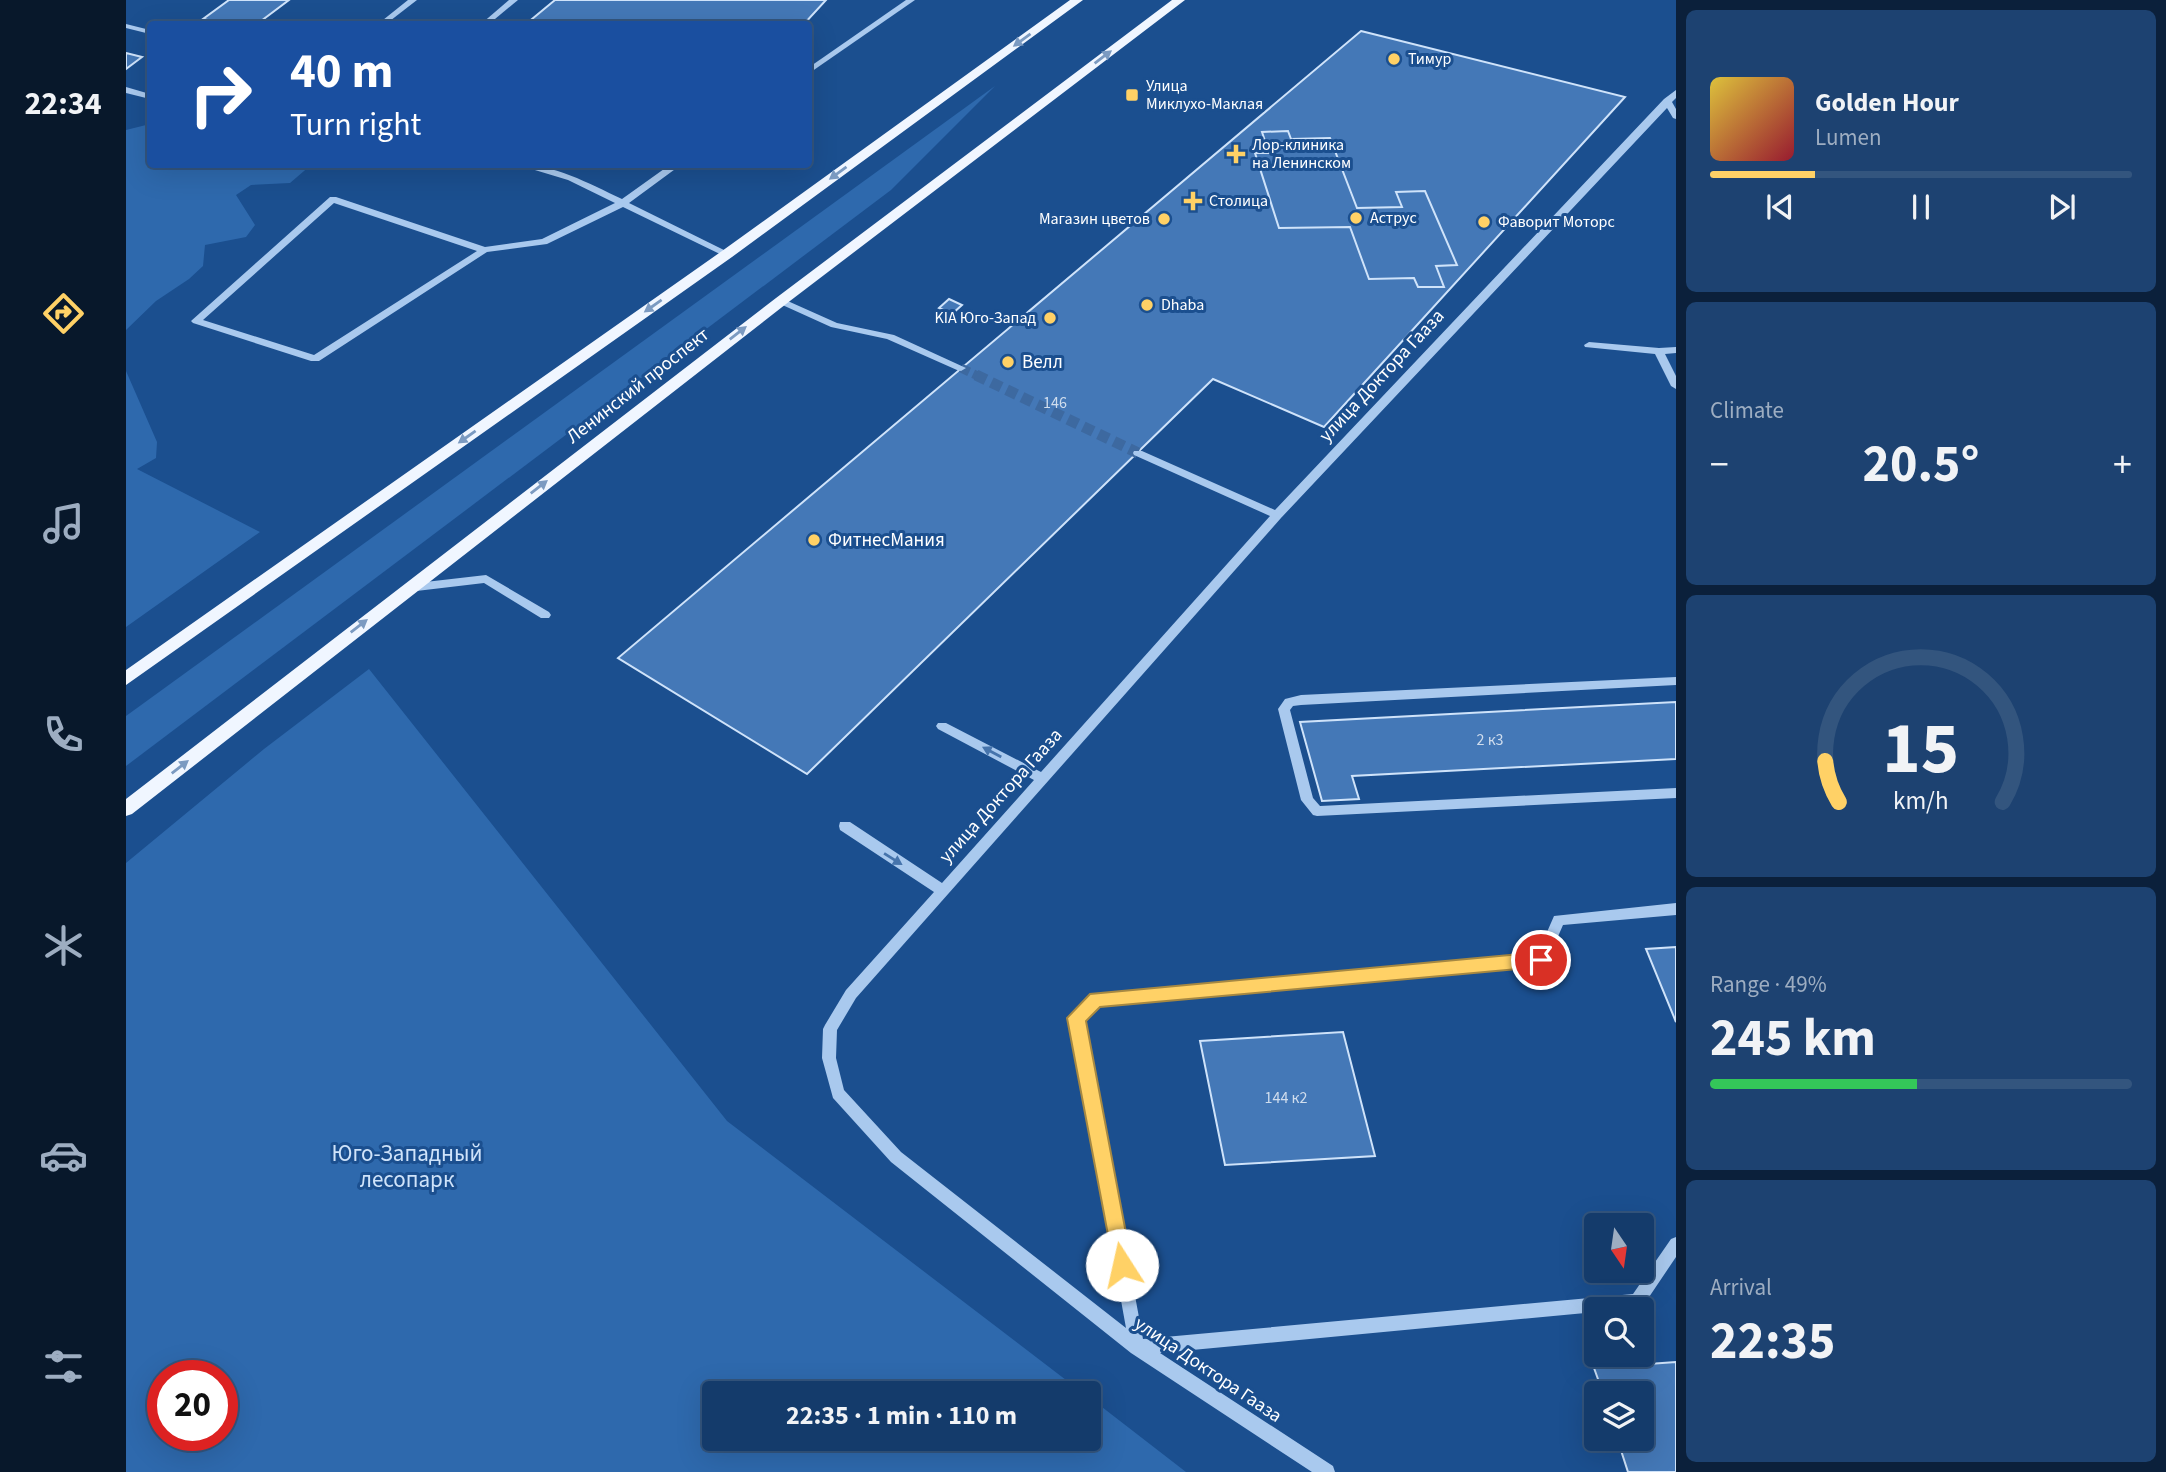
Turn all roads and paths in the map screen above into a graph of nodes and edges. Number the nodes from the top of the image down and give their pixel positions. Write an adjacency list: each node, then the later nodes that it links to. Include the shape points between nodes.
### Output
1 (413, 0): 6 (lane)
2 (514, 0): 7 (lane)
3 (911, 0): 10 (street)
4 (1077, 0): 19 (main road, one-way to 19)
5 (1179, 0): 20 (main road, Ленинский проспект, one-way to 5)
6 (386, 21)
7 (489, 21)
8 (126, 26): 9 (street)
9 (147, 31)
10 (812, 69)
11 (126, 90): 12 (street)
12 (147, 96)
13 (1672, 97): 14 (street); 27 (street, улица Доктора Гааза)
14 (1676, 116)
15 (534, 168): 17 (street, via 571,178)
16 (672, 168): 17 (street)
17 (623, 203): 18 (street, via 544,242); 19 (street)
18 (484, 250): 18 (street, via 315,359 196,321 333,199)
19 (727, 254): 30 (main road, one-way to 30)
20 (781, 301): 24 (street, via 834,325 890,337); 28 (main road, Ленинский проспект, one-way to 20)
21 (1589, 345): 23 (street)
22 (1676, 350): 23 (street)
23 (1659, 351): 25 (street)
24 (961, 368)
25 (1676, 386)
26 (1138, 453): 27 (street)
27 (1277, 515): 33 (street, улица Доктора Гааза)
28 (407, 588): 29 (street, via 486,579); 35 (main road, Ленинский проспект, one-way to 28)
29 (545, 615)
30 (126, 679)
31 (1676, 681): 34 (street, via 1301,700 1289,702 1284,709 1307,800 1317,811)
32 (942, 726): 33 (street, one-way to 32)
33 (1042, 779): 37 (street, улица Доктора Гааза)
34 (1676, 793)
35 (126, 809)
36 (845, 826): 37 (street, one-way to 37)
37 (942, 890): 40 (street, улица Доктора Гааза, via 851,994 830,1029 829,1058 838,1093 896,1157)
38 (1676, 909): 40 (street, via 1559,920 1541,960 1096,999 1076,1018)
39 (1676, 1244): 40 (street, via 1637,1301)
40 (1137, 1347): 41 (street, улица Доктора Гааза)
41 (1326, 1472)

